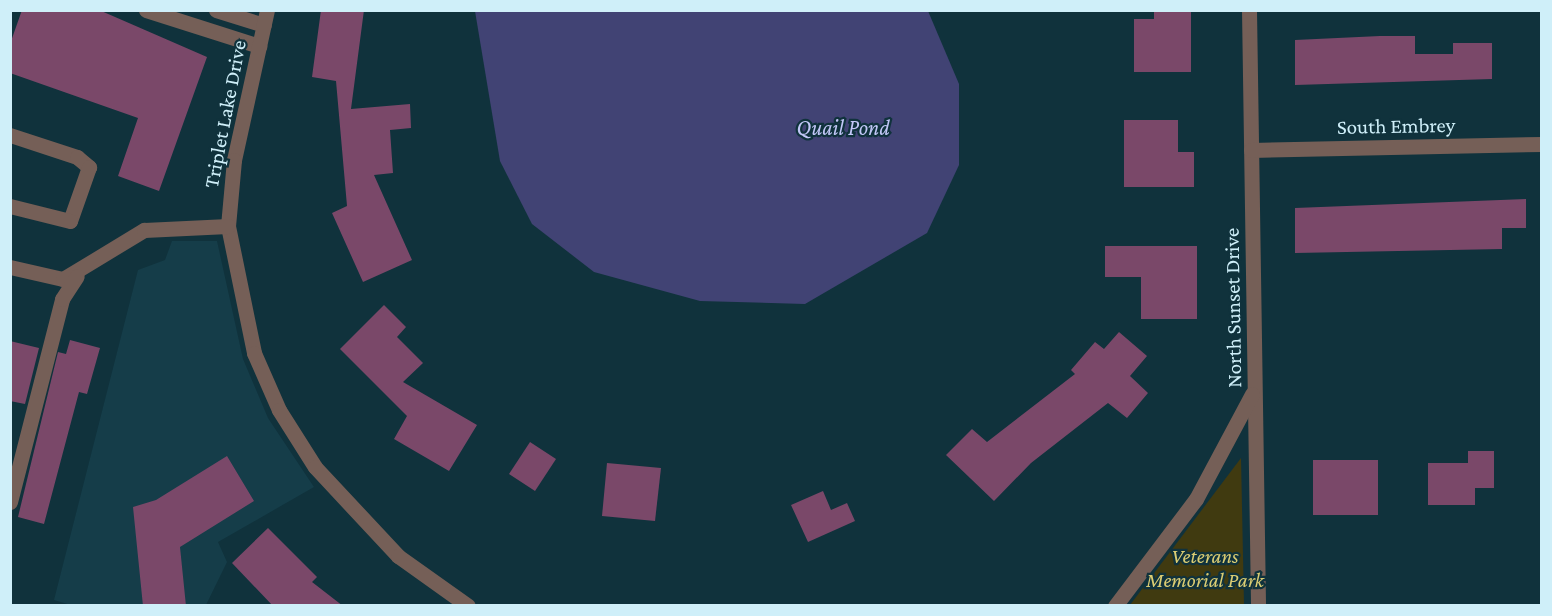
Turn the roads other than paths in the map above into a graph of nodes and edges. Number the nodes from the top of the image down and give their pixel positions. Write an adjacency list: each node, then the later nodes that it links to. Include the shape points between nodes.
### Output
1 (146, 10): 5 (street)
2 (216, 10): 4 (street, Triplet Lake Drive)
3 (1249, 10): 8 (street, North Sunset Drive)
4 (265, 18): 5 (street, Triplet Lake Drive)
5 (259, 46): 10 (street, Triplet Lake Drive, via 234,160)
6 (10, 135): 9 (street, via 76,157 89,167 70,221)
7 (1542, 144): 8 (street, South Embrey)
8 (1251, 150): 13 (street, North Sunset Drive)
9 (10, 206)
10 (228, 226): 12 (street, via 144,230); 15 (street, Triplet Lake Drive, via 254,353 279,410 315,467 398,556)
11 (10, 267): 12 (street, via 55,280)
12 (76, 276): 14 (street, via 62,299)
13 (1255, 389): 16 (street, via 1196,499); 17 (street, North Sunset Drive)
14 (10, 502)
15 (468, 606)
16 (1114, 606)
17 (1258, 606)

